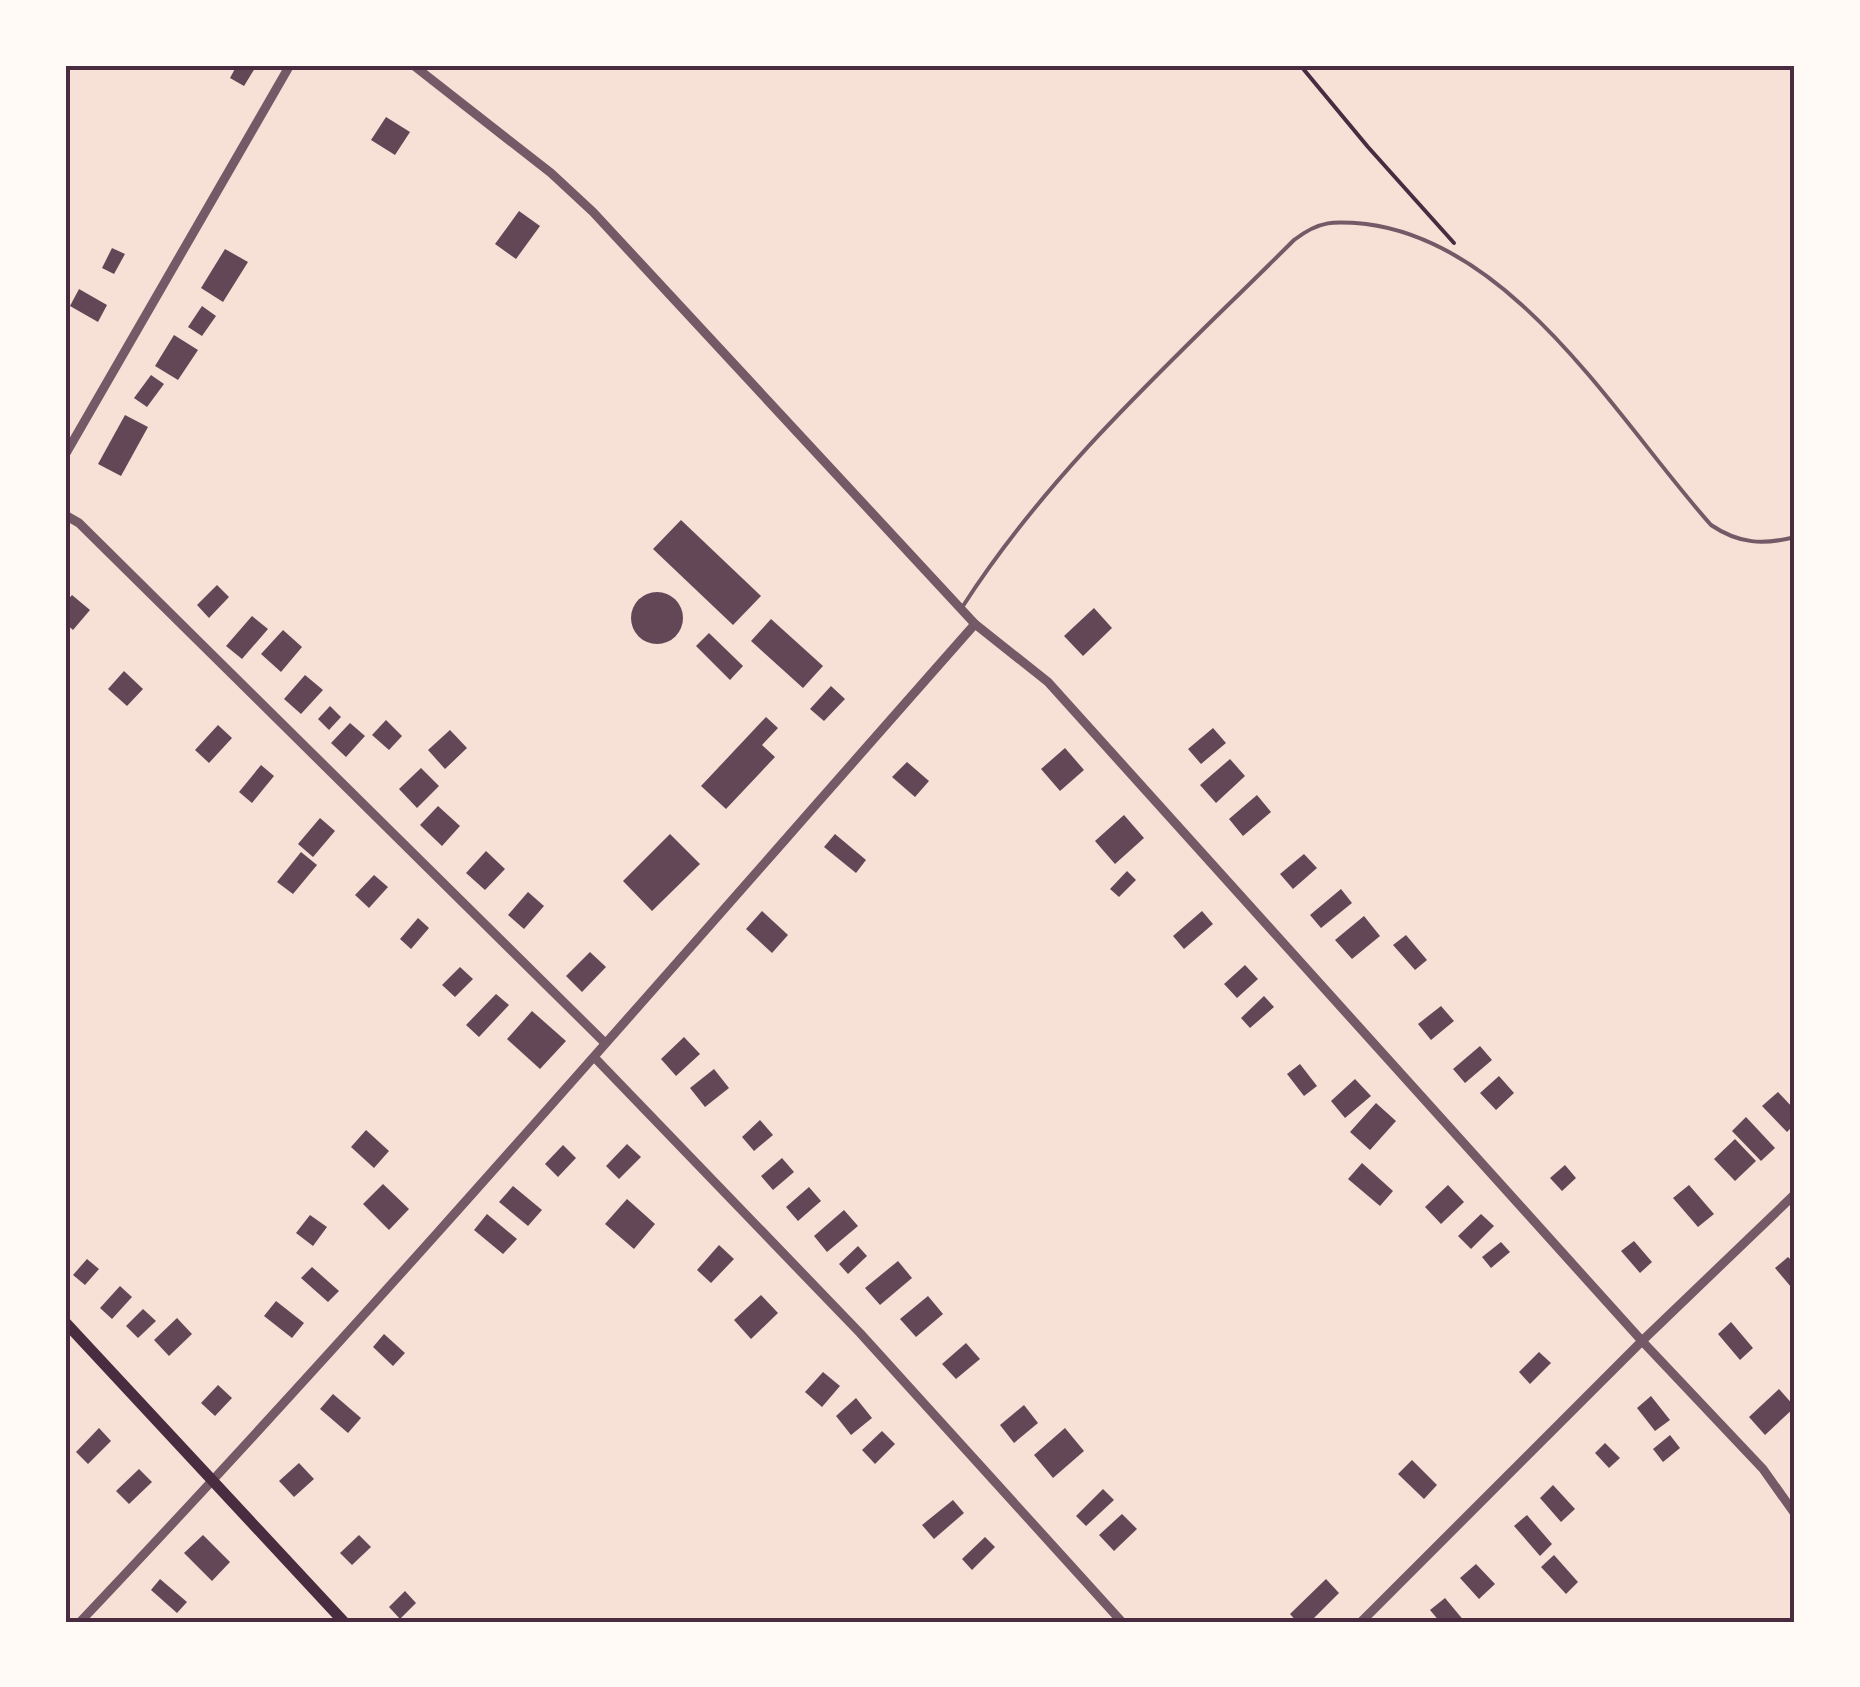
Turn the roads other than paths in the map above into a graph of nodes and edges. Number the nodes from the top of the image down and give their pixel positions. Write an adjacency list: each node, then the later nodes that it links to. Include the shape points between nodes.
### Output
1 (290, 65): 3 (street)
2 (413, 65): 6 (street, via 593,212)
3 (65, 455)
4 (65, 514): 8 (street)
5 (1795, 537): 6 (lane, via 1748,543 1711,525 1605,391 1489,279 1402,231 1338,221 1312,226 1294,240 1100,430 994,557)
6 (961, 610): 7 (street)
7 (974, 624): 8 (street); 12 (street, via 1048,682)
8 (605, 1043): 9 (street)
9 (595, 1058): 13 (street); 17 (street, via 860,1334)
10 (1795, 1194): 12 (street)
11 (65, 1322): 13 (main road)
12 (1642, 1341): 14 (street, via 1763,1469); 18 (street)
13 (214, 1480): 15 (street); 16 (main road)
14 (1795, 1514)
15 (80, 1622)
16 (344, 1622)
17 (1122, 1622)
18 (1361, 1622)

